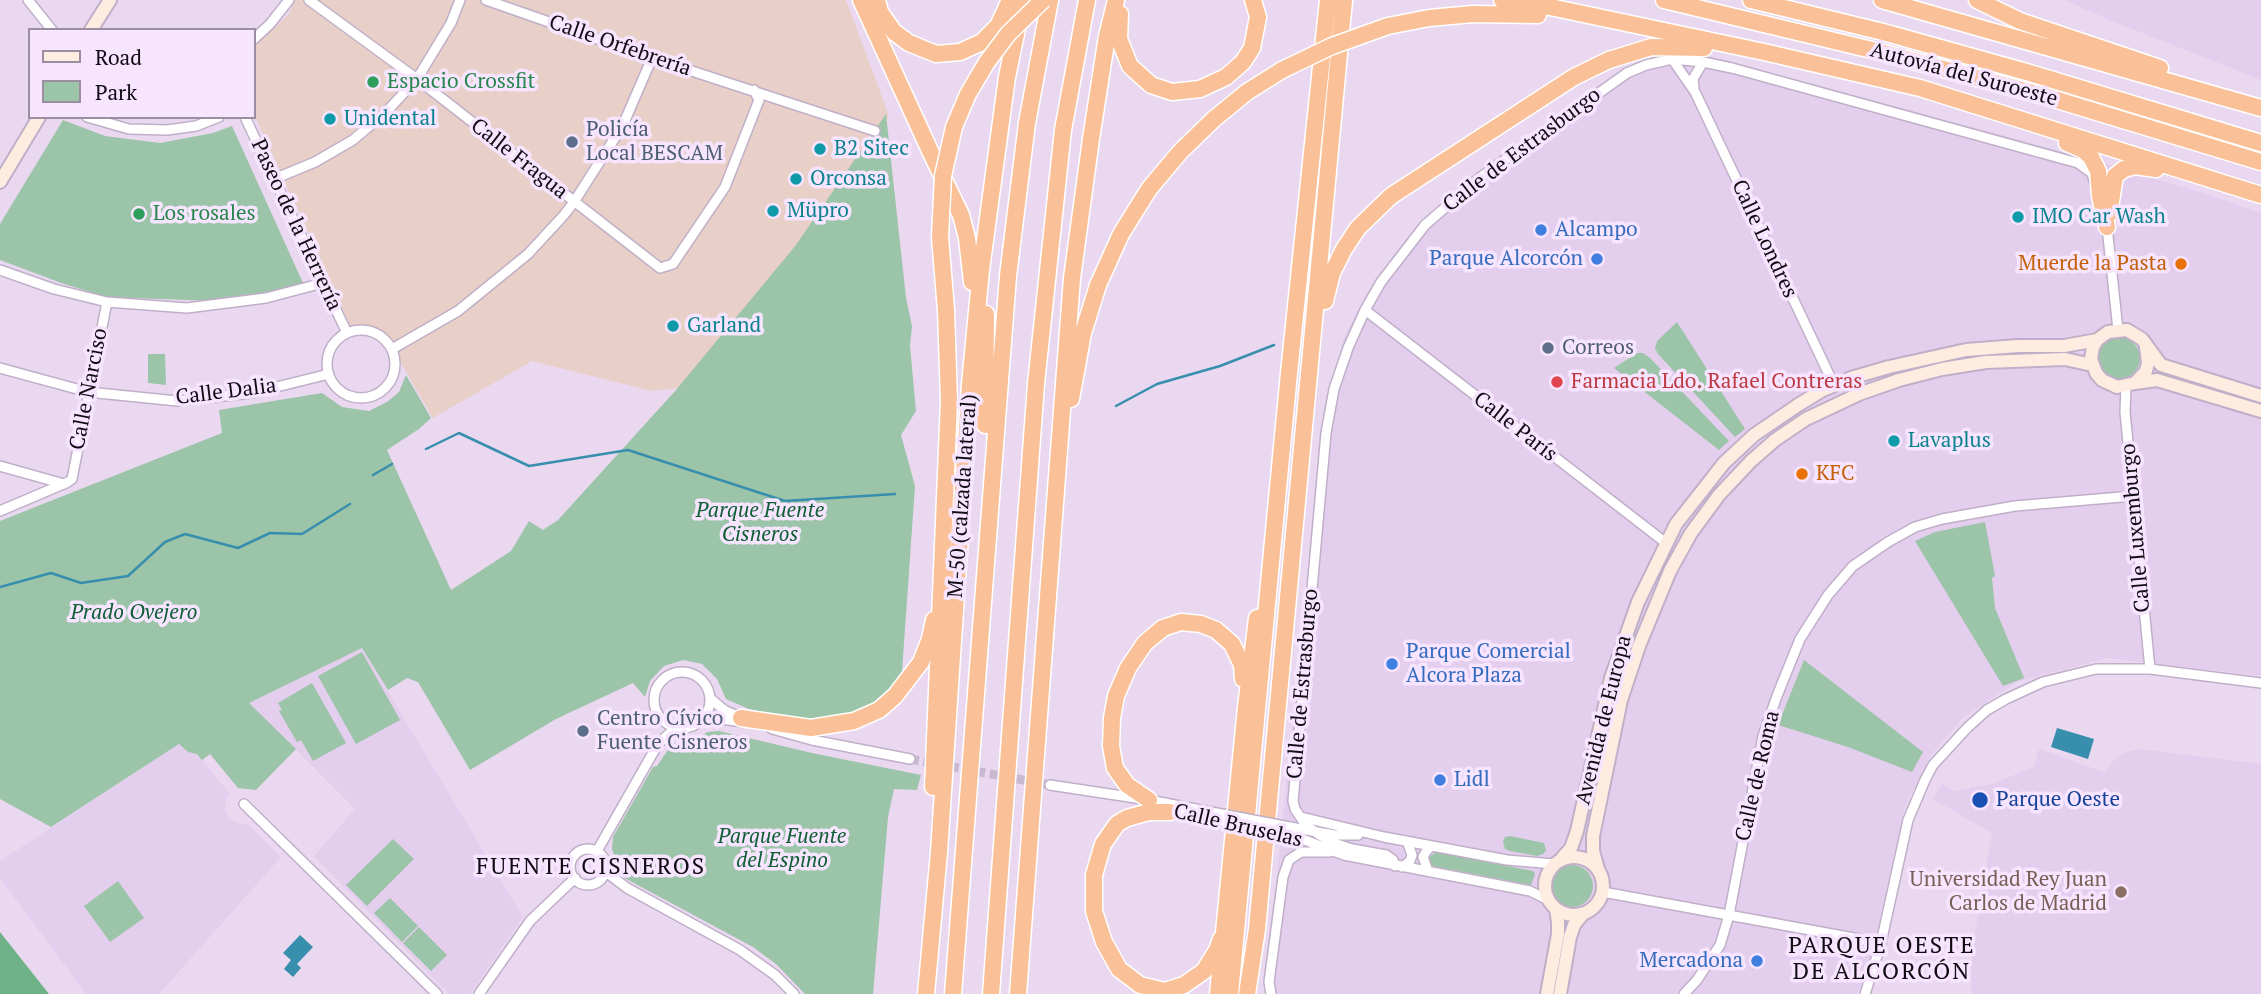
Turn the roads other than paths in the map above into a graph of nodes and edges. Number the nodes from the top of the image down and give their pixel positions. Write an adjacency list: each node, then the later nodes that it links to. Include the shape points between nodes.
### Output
1 (28, 0): 24 (street)
2 (110, 0): 25 (street)
3 (289, 0): 26 (street)
4 (309, 0): 31 (street, Calle Fragua)
5 (460, 0): 31 (street)
6 (486, 0): 28 (street, Calle Orfebrería)
7 (861, 0): 65 (highway, via 961,215 971,264)
8 (877, 0): 9 (highway, via 894,32 936,54 960,52 982,42 998,26)
9 (1010, 0)
10 (1023, 0): 50 (highway, M-50 (calzada lateral))
11 (1042, 0): 70 (highway, bridge, via 987,62 954,127 943,176 940,237)
12 (1050, 0): 79 (highway, via 1027,123 1008,276)
13 (1087, 0): 119 (highway, via 1063,130 1036,384)
14 (1118, 0): 15 (highway, via 1119,38 1130,66 1151,85 1172,92 1200,89 1226,77 1243,62 1256,34); 81 (highway, via 1107,37 1072,278)
15 (1253, 0)
16 (1328, 0): 63 (highway)
17 (1345, 0): 72 (highway)
18 (1502, 0): 23 (highway)
19 (1664, 0): 43 (highway, Autovía del Suroeste, via 2044,96)
20 (1751, 0): 42 (highway, Autovía del Suroeste, via 2030,73)
21 (1882, 0): 34 (highway)
22 (1978, 0): 34 (highway, via 2020,21 2154,65)
23 (1613, 21): 27 (highway); 81 (highway, bridge, via 1472,13 1388,26 1282,70 1230,105 1180,152 1149,189 1121,234 1083,333 1072,391 1055,581)
24 (50, 28)
25 (92, 28)
26 (256, 37)
27 (1763, 52): 36 (highway, via 1920,88); 72 (highway, via 1651,47 1609,60 1574,77 1375,210 1358,228 1332,273)
28 (652, 58): 32 (street, Calle Orfebrería); 49 (street, via 623,125)
29 (1672, 59): 30 (street, Calle de Estrasburgo); 33 (street, Calle Londres); 55 (street, Calle de Estrasburgo, via 1626,74 1451,200 1403,251)
30 (1703, 62): 33 (street, via 1693,79); 48 (street, Calle de Estrasburgo, via 2078,163 2092,173)
31 (417, 79): 45 (street, via 353,140); 49 (street, Calle Fragua)
32 (754, 90): 41 (street, Calle Orfebrería); 49 (street, Calle Fragua, via 759,100 724,187 673,264 660,268)
33 (1695, 92): 67 (street, Calle Londres)
34 (2223, 96): 35 (highway)
35 (2261, 108)
36 (2001, 114): 44 (highway); 48 (highway, via 2083,150 2098,171)
37 (38, 119): 46 (street)
38 (94, 119): 39 (street, via 129,129 167,130)
39 (214, 119)
40 (246, 119): 45 (street, Paseo de la Herrería)
41 (875, 131)
42 (2261, 143)
43 (2261, 162)
44 (2197, 174): 47 (highway); 51 (highway, via 2135,166 2124,169 2115,176 2111,189)
45 (274, 179): 53 (street, Paseo de la Herrería)
46 (0, 182)
47 (2261, 195)
48 (2100, 196): 51 (highway)
49 (574, 202): 60 (street, via 528,254 458,311)
50 (986, 221): 65 (highway, M-50 (calzada lateral)); 79 (highway, via 984,471)
51 (2107, 227): 56 (street)
52 (0, 270): 54 (street)
53 (323, 282): 54 (street, via 266,298 207,307); 57 (street, Paseo de la Herrería)
54 (107, 302): 68 (street, Calle Narciso)
55 (1365, 310): 80 (street, Calle París); 97 (street, Calle de Estrasburgo, via 1334,389 1326,433 1294,778 1293,804)
56 (2118, 330): 58 (street); 59 (street, via 2135,334)
57 (347, 333): 60 (street, via 368,330); 64 (street, via 330,350)
58 (2097, 340): 61 (street); 67 (street, Avenida de Europa, via 1955,352)
59 (2146, 347): 66 (street, via 2146,371); 69 (street, via 2161,365)
60 (392, 349): 64 (street, via 393,378 371,397 342,391)
61 (2092, 365): 66 (street, via 2109,384); 108 (street, Avenida de Europa, via 2065,359 1986,362 1899,380 1806,419 1751,461 1691,533 1639,646 1621,700 1593,836)
62 (0, 369): 68 (street, Calle Dalia)
63 (1289, 373): 85 (highway); 127 (highway)
64 (329, 374): 68 (street, Calle Dalia, via 252,393 177,401)
65 (970, 384): 123 (highway, M-50 (calzada lateral))
66 (2130, 384): 71 (street, via 2157,380); 76 (street, Calle Luxemburgo, via 2126,412)
67 (1834, 385): 80 (street, Avenida de Europa, via 1798,405 1739,449 1693,500)
68 (88, 391): 75 (street, Calle Narciso, via 72,476)
69 (2261, 396)
70 (949, 401): 88 (highway, via 936,607 921,662 895,696 879,710 854,721 811,729); 123 (highway)
71 (2261, 411)
72 (1303, 456): 117 (highway)
73 (0, 466): 74 (street)
74 (20, 471): 75 (street); 77 (street, via 38,482)
75 (64, 484): 77 (street)
76 (2133, 496): 82 (street, Calle Luxemburgo); 115 (street, Calle de Roma, via 2015,506 1942,519 1906,532 1853,566 1800,639 1777,696 1763,736)
77 (33, 497): 78 (street)
78 (0, 511)
79 (988, 525): 124 (highway)
80 (1666, 543): 106 (street, Avenida de Europa, via 1620,650 1577,831 1571,848)
81 (1045, 631): 125 (highway)
82 (2150, 669): 83 (street); 118 (street, via 2096,669 2043,682 1987,710 1967,727 1933,765 1908,820)
83 (2261, 683)
84 (711, 699): 86 (street, via 702,679 688,672 674,673 657,687 654,701); 87 (street); 88 (street)
85 (1246, 707): 94 (highway, via 1242,665 1232,645 1216,630 1181,622 1163,628 1145,643 1116,696 1111,746 1115,768 1126,785); 116 (highway)
86 (659, 716): 89 (street); 90 (street)
87 (702, 721): 88 (street); 89 (street)
88 (748, 721): 91 (street, via 812,740)
89 (676, 727): 90 (street)
90 (657, 744): 104 (street)
91 (910, 759)
92 (1050, 785): 93 (street, Calle Bruselas)
93 (1120, 797): 94 (street, Calle Bruselas); 96 (street, Calle Bruselas)
94 (1149, 800): 98 (street, Calle Bruselas)
95 (244, 804): 120 (street)
96 (1170, 811): 98 (street, Calle Bruselas); 116 (highway, via 1126,818 1103,844 1094,875 1094,911 1104,942 1119,969 1140,985 1165,991 1204,971)
97 (1300, 816): 100 (street); 101 (street, Calle Bruselas)
98 (1226, 818): 99 (street, Calle Bruselas, bridge)
99 (1290, 831): 100 (street, Calle Bruselas); 105 (street, Calle Bruselas)
100 (1315, 832): 101 (street, Calle Bruselas); 107 (street, Calle Bruselas, via 1339,845 1386,855)
101 (1384, 837): 102 (street, Calle Bruselas)
102 (1407, 841): 103 (street, Calle Bruselas); 107 (street, via 1412,855)
103 (1432, 846): 106 (street, Calle Bruselas, via 1523,863); 109 (street, via 1423,858)
104 (597, 850): 110 (street, via 605,859); 111 (street, via 582,849 573,856 570,868)
105 (1332, 851): 107 (street, Calle Bruselas); 130 (street, via 1301,852 1289,860 1283,877)
106 (1558, 861): 108 (street, via 1582,858); 113 (street, via 1545,877 1545,892)
107 (1399, 867): 109 (street, Calle Bruselas)
108 (1598, 869): 112 (street)
109 (1427, 871): 113 (street, Calle Bruselas, via 1530,891)
110 (606, 873): 111 (street, via 592,884); 122 (street, via 740,950)
111 (575, 878): 121 (street, via 530,921)
112 (1603, 892): 114 (street); 115 (street)
113 (1552, 904): 114 (street, via 1574,915); 131 (street, via 1558,934)
114 (1583, 914): 132 (street, via 1570,937)
115 (1729, 915): 118 (street); 133 (street, Calle de Roma, via 1720,945)
116 (1226, 923): 126 (highway)
117 (1257, 929): 128 (highway); 129 (highway)
118 (1881, 943): 134 (street)
119 (991, 990)
120 (436, 994)
121 (479, 994)
122 (794, 994)
123 (925, 994)
124 (953, 994)
125 (1018, 994)
126 (1218, 994)
127 (1230, 994)
128 (1247, 994)
129 (1256, 994)
130 (1271, 994)
131 (1547, 994)
132 (1560, 994)
133 (1684, 994)
134 (1865, 994)

